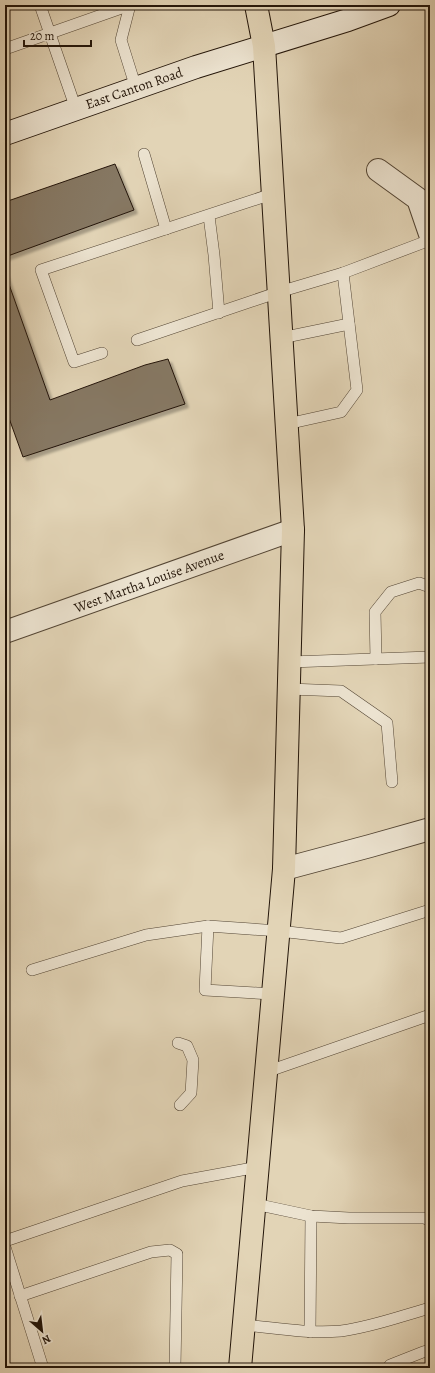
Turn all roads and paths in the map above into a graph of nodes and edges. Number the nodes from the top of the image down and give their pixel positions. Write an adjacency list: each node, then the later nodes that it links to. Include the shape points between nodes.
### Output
1 (40, 5): 5 (lane)
2 (130, 5): 5 (lane); 8 (lane, via 121,40)
3 (256, 5): 6 (main road)
4 (389, 5): 6 (street, East Canton Road)
5 (50, 33): 7 (lane); 9 (lane)
6 (264, 46): 8 (street, East Canton Road); 13 (main road)
7 (5, 49)
8 (136, 88): 9 (street, East Canton Road)
9 (76, 109): 10 (street, East Canton Road)
10 (5, 134)
11 (144, 154): 15 (lane)
12 (378, 170): 16 (street, via 418,200)
13 (272, 194): 14 (lane); 19 (main road)
14 (209, 216): 15 (lane); 20 (lane)
15 (166, 229): 24 (lane, via 41,270 74,362)
16 (430, 234)
17 (430, 240): 18 (lane)
18 (343, 273): 19 (lane); 21 (lane)
19 (279, 292): 20 (lane); 22 (main road)
20 (219, 313): 23 (lane)
21 (349, 324): 22 (lane); 25 (lane, via 357,390 341,412)
22 (281, 338): 25 (main road)
23 (137, 340)
24 (102, 353)
25 (287, 424): 26 (main road)
26 (293, 530): 28 (street, West Martha Louise Avenue); 31 (main road)
27 (430, 587): 30 (lane, via 419,583 391,592 375,612)
28 (5, 632)
29 (430, 657): 30 (lane)
30 (376, 659): 31 (lane)
31 (290, 662): 32 (main road)
32 (289, 689): 33 (lane, via 341,691 387,723); 35 (main road)
33 (392, 782)
34 (430, 829): 35 (street)
35 (284, 869): 38 (main road)
36 (430, 910): 38 (lane, via 341,938)
37 (208, 926): 38 (lane); 39 (lane, via 146,935); 40 (lane, via 205,990)
38 (279, 931): 40 (main road)
39 (32, 970)
40 (273, 994): 43 (main road)
41 (430, 1015): 43 (lane)
42 (178, 1043): 44 (lane, via 187,1046 193,1060 191,1093)
43 (266, 1072): 45 (main road)
44 (180, 1105)
45 (258, 1167): 46 (main road); 49 (lane, via 182,1180)
46 (255, 1204): 47 (lane); 53 (main road)
47 (312, 1216): 48 (lane); 54 (lane)
48 (430, 1220)
49 (5, 1241)
50 (5, 1247): 51 (lane)
51 (20, 1296): 56 (lane); 57 (lane, via 151,1252 170,1250 178,1254)
52 (430, 1308): 54 (lane, via 362,1327)
53 (244, 1325): 54 (lane); 58 (main road)
54 (310, 1332)
55 (430, 1350): 59 (lane)
56 (43, 1368)
57 (175, 1368)
58 (240, 1368)
59 (388, 1368)

